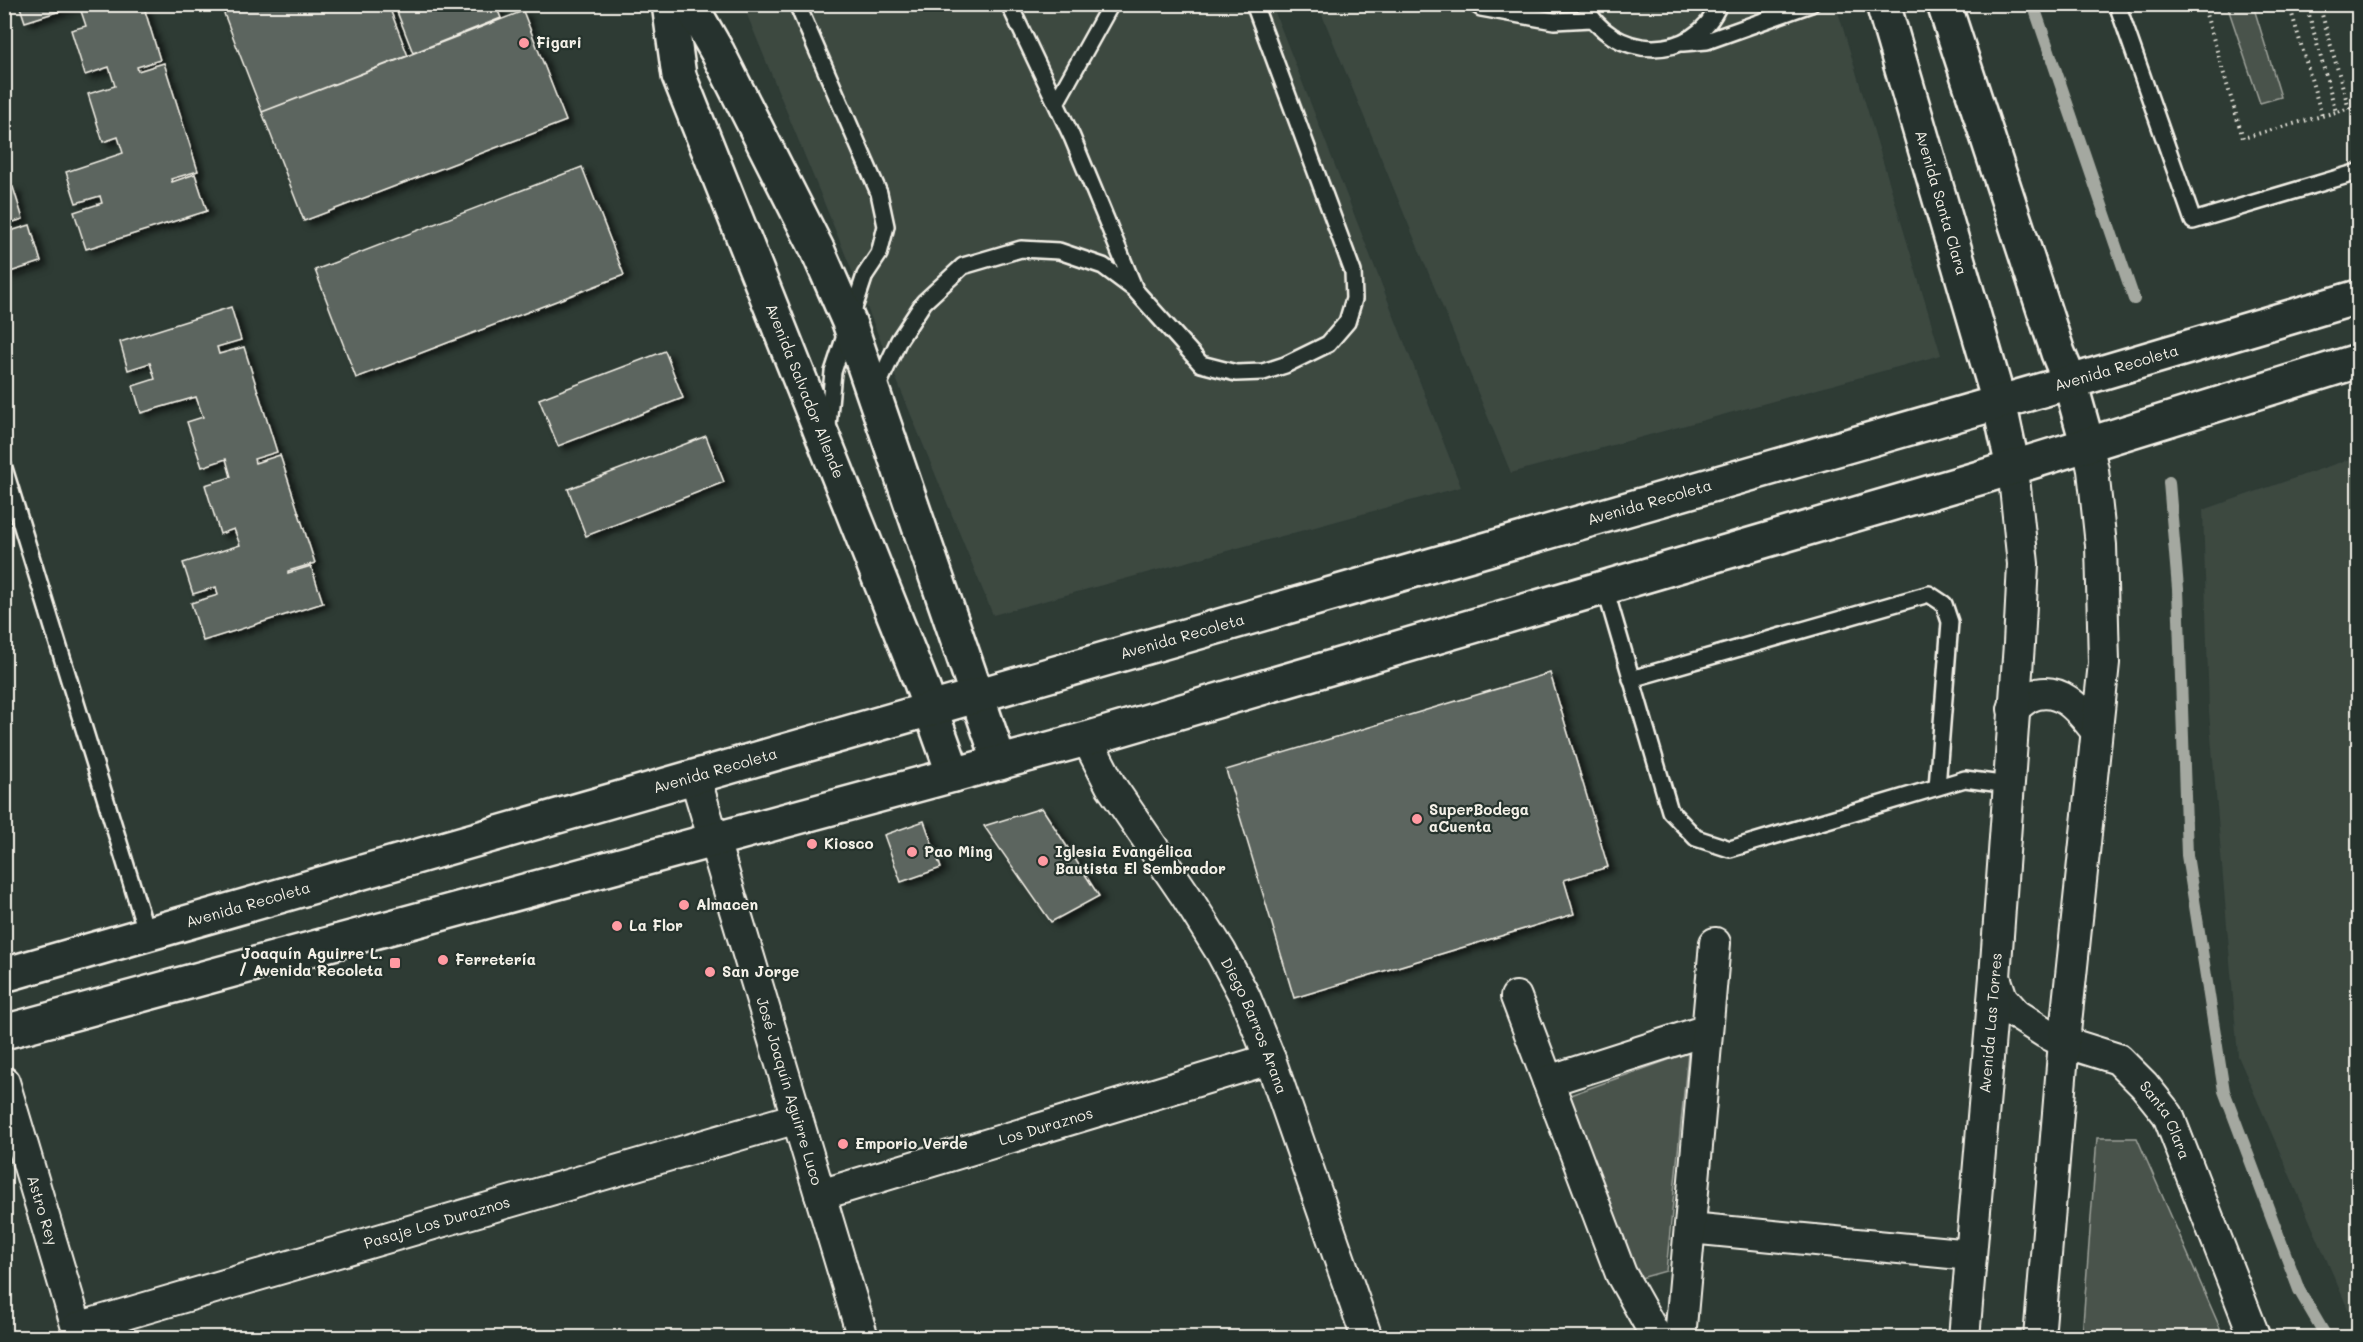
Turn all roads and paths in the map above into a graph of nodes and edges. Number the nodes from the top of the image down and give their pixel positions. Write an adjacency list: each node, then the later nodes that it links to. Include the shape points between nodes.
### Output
1 (669, 4): 34 (main road, Avenida Salvador Allende, via 679,76)
2 (690, 4): 28 (main road, via 812,239)
3 (797, 4): 28 (lane, via 879,193 886,226 879,254 865,275)
4 (1009, 4): 20 (lane)
5 (1111, 4): 20 (lane)
6 (1254, 4): 26 (lane, via 1353,272 1354,299 1347,322 1328,344 1285,365 1236,374 1201,364)
7 (1475, 4): 18 (lane, via 1554,21)
8 (1584, 4): 18 (lane)
9 (1719, 4): 19 (lane, via 1700,31)
10 (1811, 4): 19 (lane, via 1707,42)
11 (1883, 4): 32 (main road, Avenida Santa Clara)
12 (1944, 4): 30 (main road)
13 (2117, 4): 25 (lane, via 2193,220)
14 (2203, 4): 24 (path, via 2243,138)
15 (2289, 4): 24 (path)
16 (2306, 4): 23 (path)
17 (2319, 4): 22 (path)
18 (1590, 20): 19 (lane, via 1616,41 1626,44 1647,49)
19 (1680, 44)
20 (1056, 103): 26 (lane)
21 (2358, 106): 22 (path)
22 (2349, 109): 23 (path)
23 (2336, 112): 24 (path)
24 (2322, 116)
25 (2358, 172)
26 (1134, 289): 31 (lane, via 1103,266 1059,251 1022,249 963,266 924,302 899,340)
27 (2358, 297): 30 (main road, Avenida Recoleta)
28 (849, 322): 31 (main road); 34 (lane, via 833,372)
29 (2358, 361): 33 (main road)
30 (2070, 382): 32 (main road, Avenida Recoleta); 33 (main road)
31 (875, 393): 39 (main road)
32 (1999, 402): 36 (main road, Avenida Las Torres); 39 (main road, Avenida Recoleta)
33 (2088, 446): 36 (main road); 42 (street, via 2101,545 2103,603 2104,663)
34 (828, 450): 40 (main road, Avenida Salvador Allende)
35 (4, 468): 50 (lane)
36 (2013, 468): 37 (main road); 41 (street, Avenida Las Torres, via 2023,564)
37 (1605, 588): 38 (lane); 43 (main road)
38 (1631, 680): 48 (lane, via 1670,811 1696,838 1730,849); 48 (lane, via 1929,594 1944,604 1950,622)
39 (976, 696): 40 (main road, Avenida Recoleta); 44 (main road)
40 (931, 709): 45 (main road, Avenida Salvador Allende); 46 (main road, Avenida Recoleta)
41 (2013, 709): 42 (street, via 2029,697 2048,693 2066,699 2080,710); 47 (street, Avenida Las Torres)
42 (2096, 731): 57 (street)
43 (1090, 738): 44 (main road); 58 (street, Diego Barros Arana, via 1111,786 1221,952 1245,997)
44 (1000, 763): 45 (main road)
45 (954, 775): 49 (main road)
46 (695, 777): 49 (street, José Joaquín Aguirre Luco); 50 (main road, Avenida Recoleta)
47 (2008, 785): 48 (lane, via 1965,779); 53 (street, Avenida Las Torres)
48 (1936, 787)
49 (715, 840): 56 (main road); 61 (street, José Joaquín Aguirre Luco)
50 (147, 934): 52 (main road, Avenida Recoleta)
51 (1715, 943): 55 (street)
52 (4, 975)
53 (1995, 976): 57 (street, Santa Clara, via 2002,998 2016,1014); 64 (street, Avenida Las Torres)
54 (1516, 997): 59 (street)
55 (1707, 1030): 59 (street); 63 (street)
56 (4, 1032)
57 (2064, 1042): 71 (street); 72 (street, Santa Clara, via 2118,1059 2168,1115)
58 (1270, 1059): 62 (street, Los Duraznos); 67 (street, Diego Barros Arana)
59 (1548, 1081): 68 (street, via 1621,1274)
60 (4, 1082): 65 (street, Astro Rey)
61 (797, 1118): 62 (street, José Joaquín Aguirre Luco); 65 (street, Pasaje Los Duraznos)
62 (820, 1195): 66 (street, José Joaquín Aguirre Luco)
63 (1690, 1228): 64 (street); 69 (street)
64 (1971, 1255): 70 (street, Avenida Las Torres)
65 (78, 1333)
66 (863, 1338)
67 (1367, 1338)
68 (1658, 1338)
69 (1680, 1338)
70 (1965, 1338)
71 (2039, 1338)
72 (2255, 1338)

